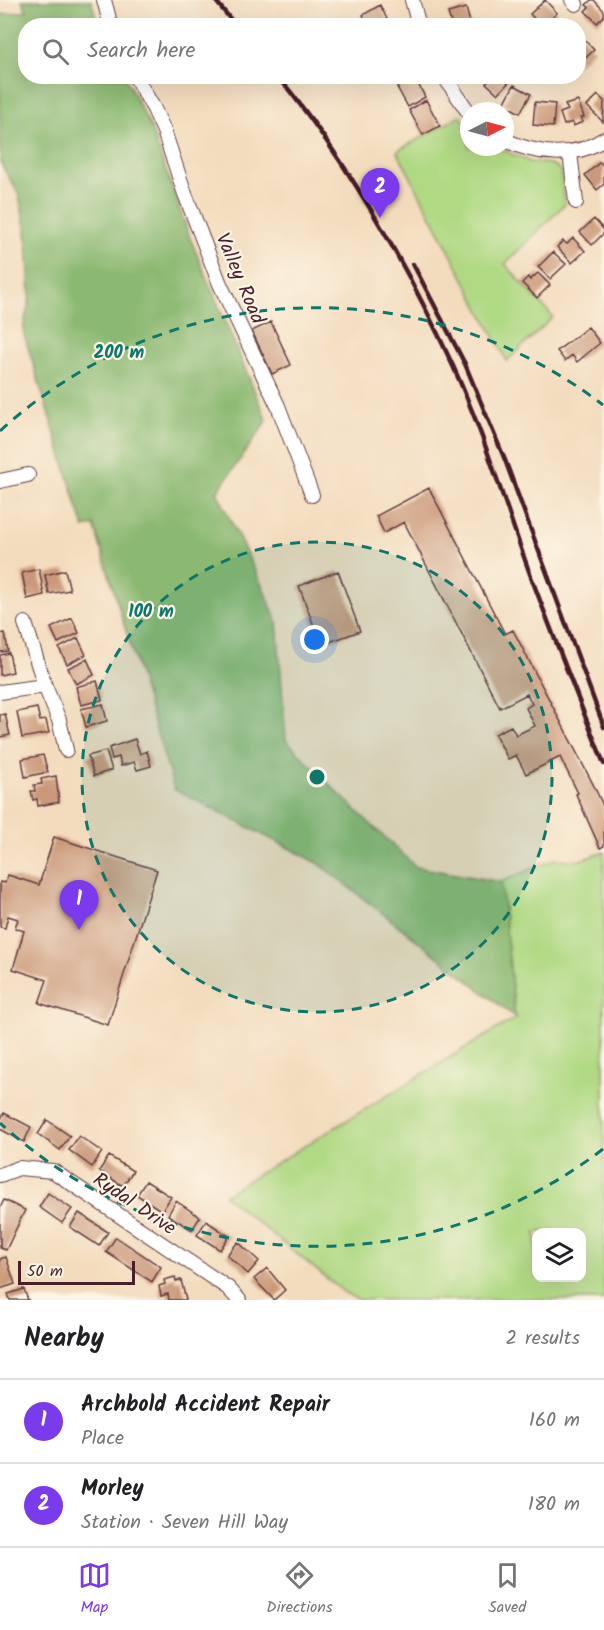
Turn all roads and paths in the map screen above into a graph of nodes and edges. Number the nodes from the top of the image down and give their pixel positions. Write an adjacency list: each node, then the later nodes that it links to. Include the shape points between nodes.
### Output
1 (104, 0): 3 (street)
2 (412, 0): 4 (street)
3 (109, 18)
4 (417, 18)
5 (140, 84): 14 (street, Valley Road, via 164,131 220,284 278,406)
6 (450, 84): 7 (street)
7 (462, 102)
8 (604, 139): 10 (street)
9 (514, 144): 10 (street, via 547,153)
10 (570, 153): 11 (street)
11 (576, 202)
12 (28, 475): 13 (street)
13 (0, 481)
14 (312, 495)
15 (25, 623): 16 (street)
16 (45, 686): 17 (street); 18 (street)
17 (0, 692)
18 (66, 750)
19 (0, 1175): 20 (street, Rydal Drive, via 19,1168 53,1172 228,1288)
20 (239, 1300)

